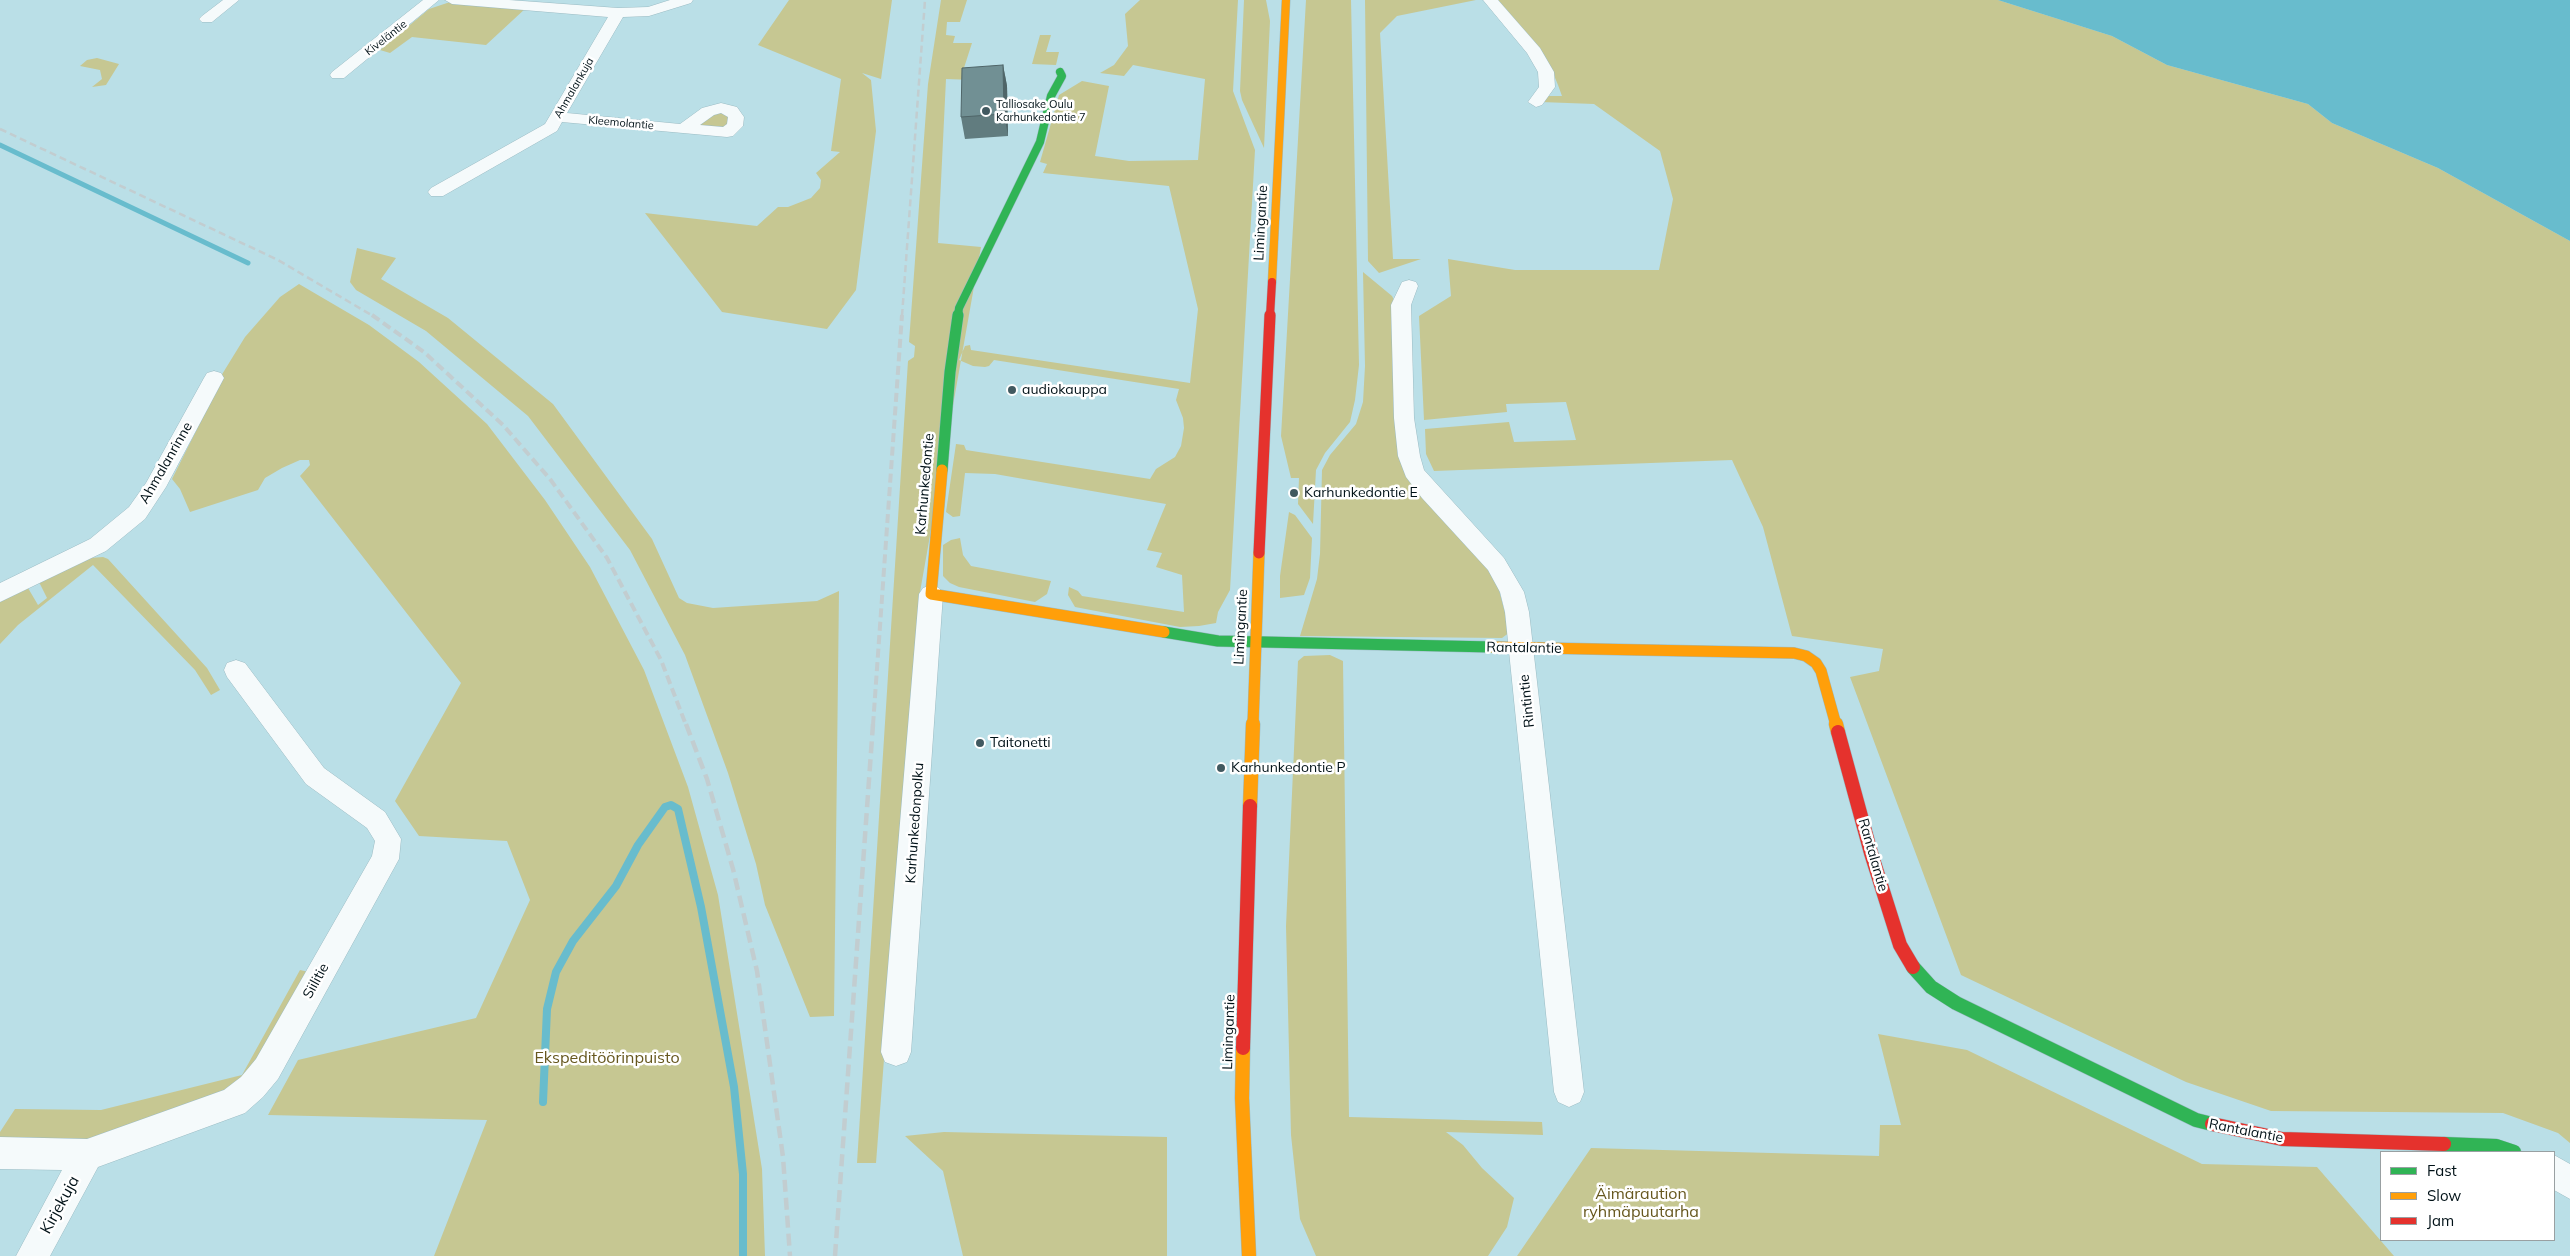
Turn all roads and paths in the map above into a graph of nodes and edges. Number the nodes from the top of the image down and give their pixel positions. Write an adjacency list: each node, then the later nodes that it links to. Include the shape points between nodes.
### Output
1 (232, 0): 8 (street)
2 (432, 0): 10 (street, Kiveläntie)
3 (452, 0): 7 (street)
4 (686, 0): 7 (street, via 649,11)
5 (1286, 0): 19 (street, Limingantie)
6 (1490, 0): 11 (street, via 1534,51 1546,72 1547,87)
7 (618, 13): 12 (street, Ahmalankuja)
8 (207, 19)
9 (1060, 72): 18 (street, Karhunkedontie, via 1062,76 1051,96 1031,164 959,308 950,372)
10 (338, 75)
11 (1536, 102)
12 (557, 117): 13 (street, Kleemolantie); 14 (street, Ahmalankuja, via 535,138)
13 (684, 129)
14 (437, 192)
15 (1408, 286): 20 (street, Rintintie, via 1402,306 1404,418 1409,456 1414,472 1504,576 1517,612)
16 (214, 378): 17 (street, Ahmalanrinne, via 155,488 137,513 98,545)
17 (0, 593)
18 (931, 594): 19 (street, via 1218,641); 22 (street, Karhunkedonpolku)
19 (1255, 643): 20 (street, Rantalantie); 30 (street, Limingantie, via 1242,1098)
20 (1521, 648): 23 (street, Rintintie); 24 (street, Rantalantie, via 1794,653 1806,656 1821,671 1900,945 1912,966 1931,987 1956,1004 2196,1120 2231,1130 2282,1139 2496,1146)
21 (236, 670): 26 (street, Siilitie, via 315,776 376,820 388,839 385,859 267,1069 252,1087 219,1109)
22 (896, 1052)
23 (1569, 1092)
24 (2511, 1151)
25 (0, 1154): 26 (street, Siilitie)
26 (88, 1155): 29 (street, Kirjekuja)
27 (2555, 1172): 28 (street)
28 (2570, 1182)
29 (32, 1256)
30 (1249, 1256)

